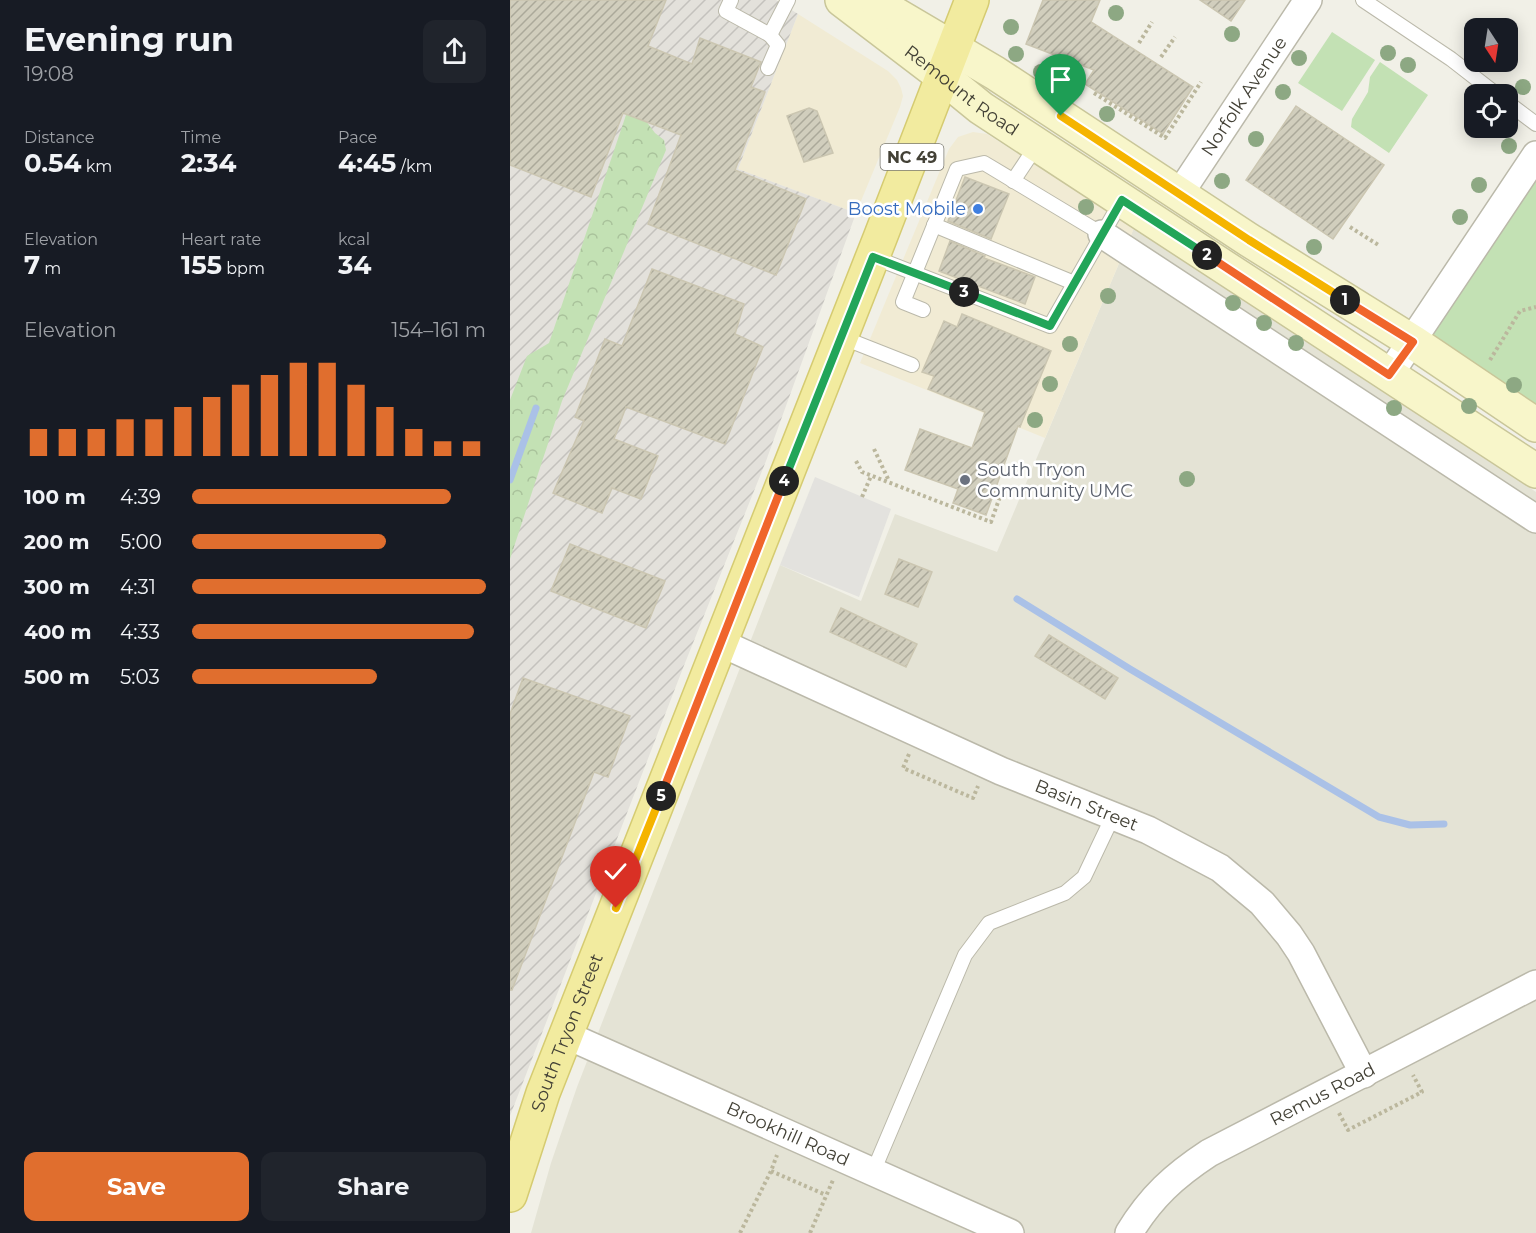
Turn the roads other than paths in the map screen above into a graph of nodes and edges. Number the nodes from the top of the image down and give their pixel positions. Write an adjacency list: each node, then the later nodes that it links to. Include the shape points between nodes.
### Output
1 (731, 0): 8 (lane, via 726,11)
2 (788, 0): 8 (lane)
3 (842, 0): 9 (main road, Remount Road)
4 (872, 0): 9 (main road, Remount Road)
5 (972, 0): 9 (main road, South Tryon Street / NC 49)
6 (1308, 0): 17 (street, Norfolk Avenue)
7 (1363, 0): 11 (lane)
8 (770, 35): 10 (lane, via 778,45)
9 (948, 63): 14 (main road, Remount Road, via 981,108); 17 (main road, Remount Road, via 995,73); 21 (main road, South Tryon Street / NC 49)
10 (768, 68)
11 (1483, 84)
12 (1518, 110): 13 (lane)
13 (1536, 124)
14 (1037, 145): 16 (lane); 18 (main road, Remount Road)
15 (1536, 155): 26 (street)
16 (1013, 181): 19 (lane, via 984,163 957,169); 20 (lane)
17 (1180, 193): 26 (main road, Remount Road)
18 (1122, 200): 20 (lane); 28 (main road, Remount Road)
19 (934, 225): 22 (lane); 23 (lane)
20 (1102, 234): 23 (lane); 31 (street)
21 (873, 257): 22 (lane); 25 (main road, South Tryon Street / NC 49)
22 (914, 273): 23 (lane, via 1050,326); 24 (lane, via 903,302)
23 (1074, 283)
24 (923, 310)
25 (841, 337): 27 (lane); 32 (main road, South Tryon Street / NC 49)
26 (1413, 342): 28 (street); 29 (main road, Remount Road)
27 (912, 365)
28 (1389, 375): 30 (main road, Remount Road)
29 (1536, 425)
30 (1536, 471)
31 (1536, 519)
32 (721, 643): 33 (street, Basin Street, via 903,728); 35 (main road, South Tryon Street / NC 49)
33 (1113, 816): 36 (street, Basin Street, via 1220,868 1262,903 1301,953); 37 (lane, via 1084,877 1065,893 989,923 965,955)
34 (1536, 984): 36 (street, Remus Road)
35 (566, 1035): 37 (street, Brookhill Road); 38 (main road, South Tryon Street / NC 49)
36 (1364, 1074): 40 (street, Remus Road, via 1209,1153 1179,1173 1152,1198)
37 (873, 1172): 39 (street, Brookhill Road)
38 (510, 1195)
39 (1010, 1233)
40 (1129, 1233)

